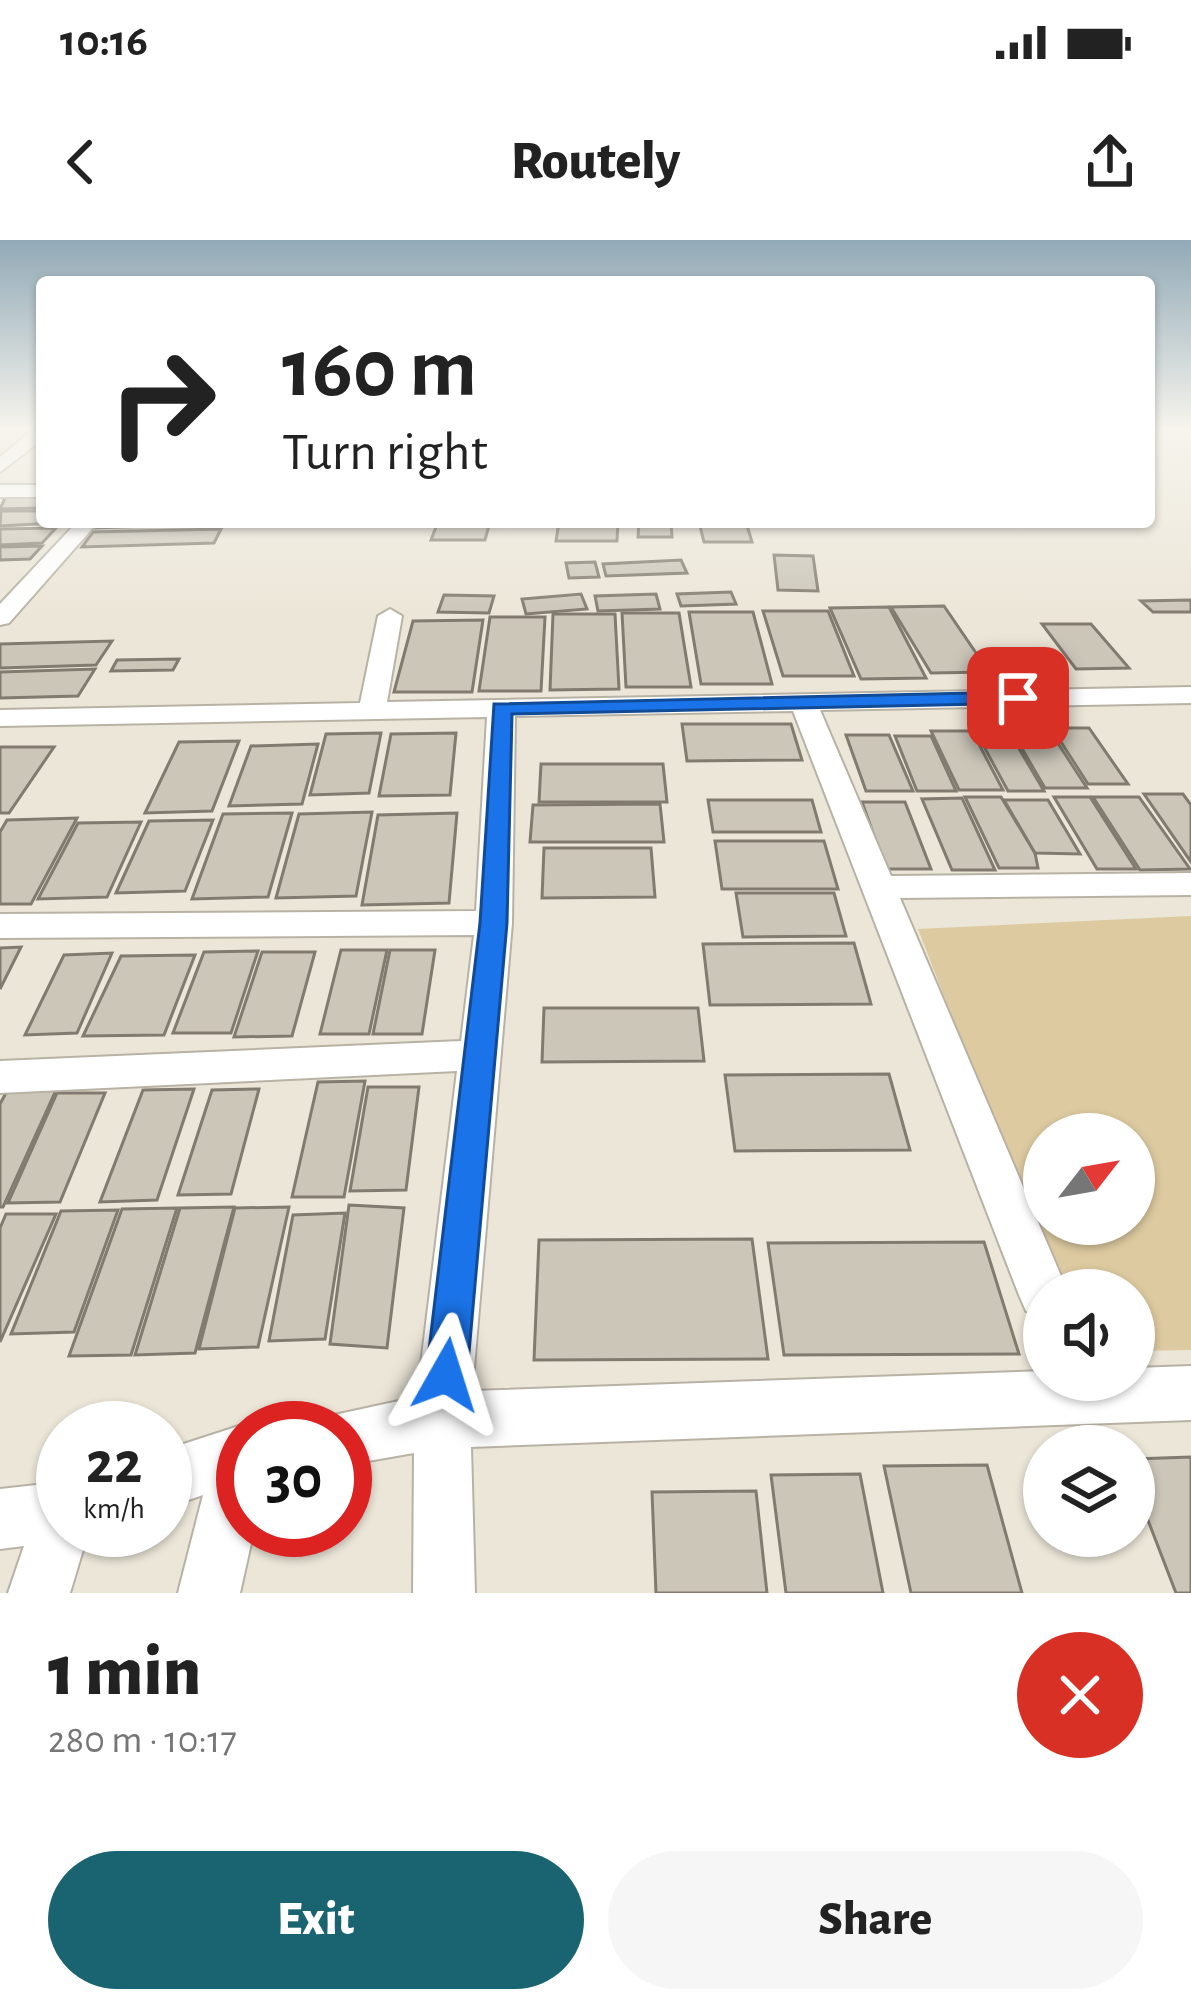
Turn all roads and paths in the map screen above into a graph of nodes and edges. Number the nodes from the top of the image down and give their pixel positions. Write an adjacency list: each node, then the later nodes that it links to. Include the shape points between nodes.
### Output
1 (82, 528): 3 (street)
2 (390, 616): 7 (street)
3 (0, 617)
4 (1191, 695): 5 (street)
5 (803, 702): 6 (street); 10 (street)
6 (502, 708): 7 (street); 11 (street)
7 (372, 711): 8 (street)
8 (0, 718)
9 (1191, 884): 10 (street)
10 (878, 887): 15 (street)
11 (494, 923): 12 (street); 13 (street)
12 (0, 926)
13 (481, 1055): 14 (street); 19 (street)
14 (0, 1077)
15 (1033, 1269)
16 (1023, 1392): 19 (street)
17 (1155, 1392): 18 (street)
18 (1191, 1393)
19 (442, 1420): 20 (street); 27 (street)
20 (372, 1432)
21 (36, 1516): 22 (street)
22 (0, 1519)
23 (50, 1557): 25 (street)
24 (217, 1557): 26 (street)
25 (39, 1593)
26 (209, 1593)
27 (444, 1593)

